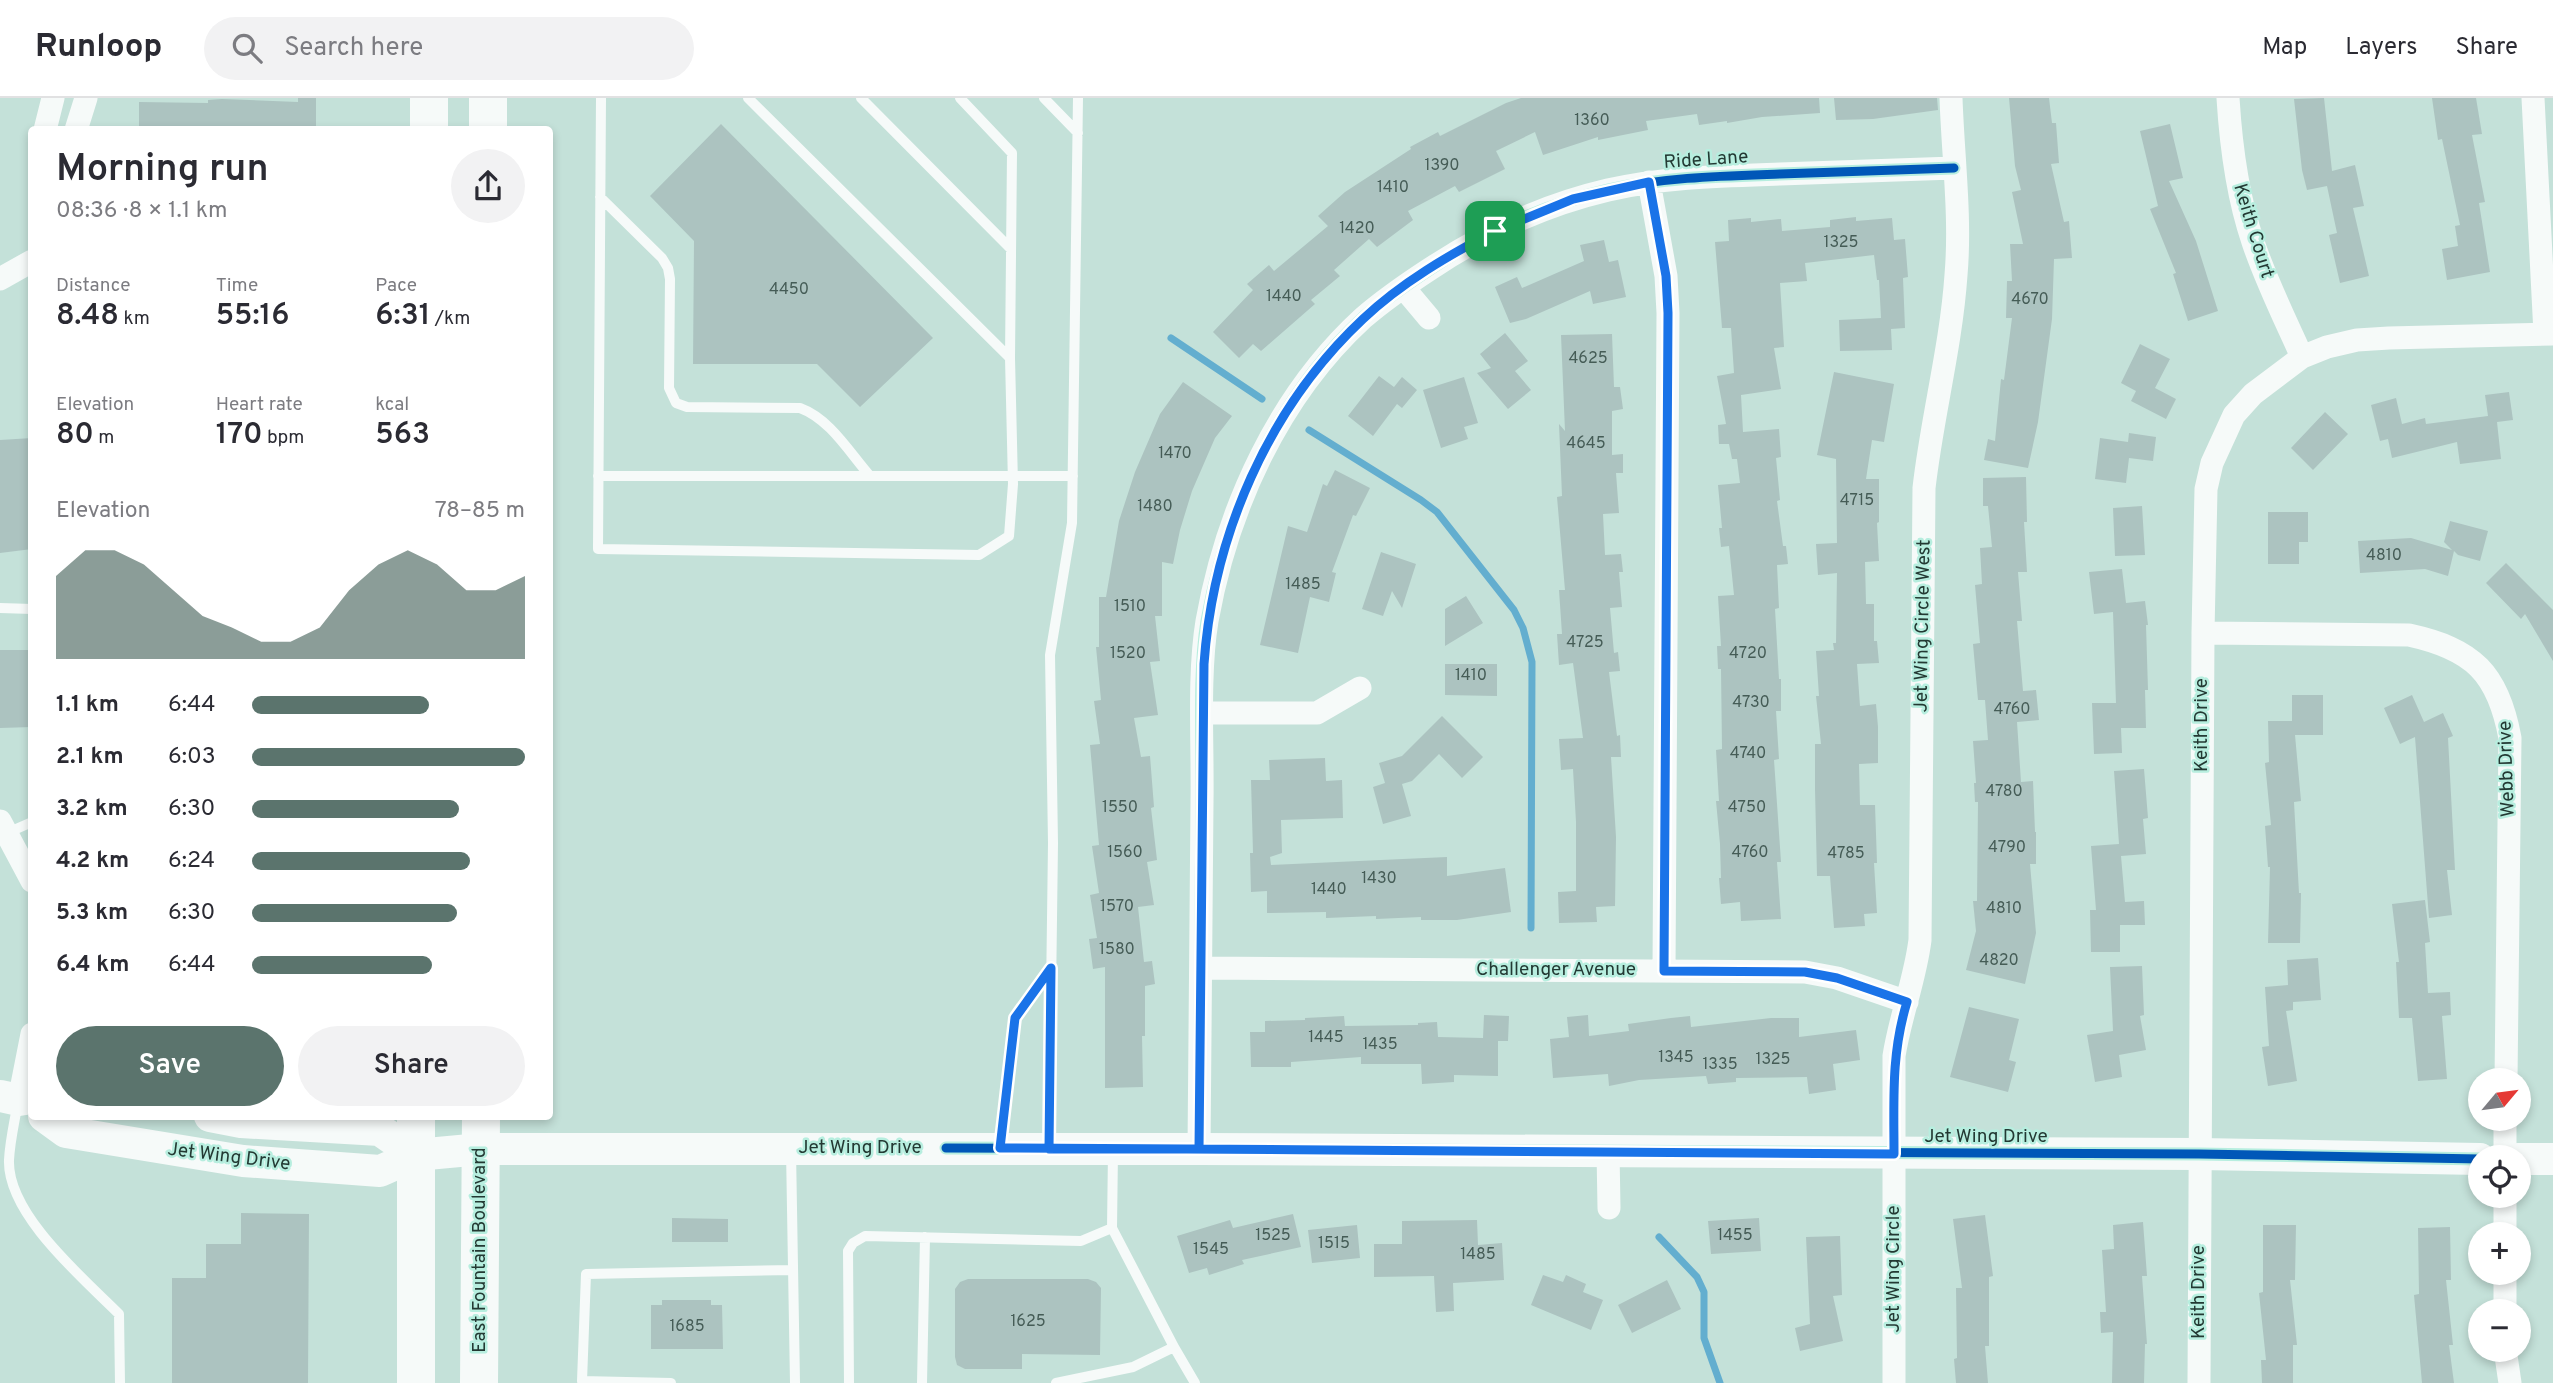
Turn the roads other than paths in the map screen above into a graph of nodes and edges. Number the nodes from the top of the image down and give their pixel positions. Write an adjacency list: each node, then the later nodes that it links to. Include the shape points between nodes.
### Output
1 (53, 98): 14 (street)
2 (86, 98): 15 (street)
3 (429, 98): 16 (highway)
4 (488, 98): 17 (highway)
5 (601, 98): 21 (lane)
6 (748, 98): 29 (lane)
7 (861, 98): 22 (lane)
8 (960, 98): 22 (lane, via 1012,153)
9 (1044, 98): 18 (lane)
10 (1078, 98): 18 (lane)
11 (1951, 98): 19 (street, Jet Wing Circle West)
12 (2228, 98): 28 (street, Keith Court, via 2231,145 2246,221)
13 (2533, 98): 27 (street)
14 (46, 126)
15 (77, 126)
16 (429, 126)
17 (488, 126)
18 (1078, 133): 32 (lane)
19 (1954, 168): 20 (street, Ride Lane); 45 (street, Jet Wing Circle West, via 1956,275 1924,488 1920,940)
20 (1649, 182): 25 (street, Ride Lane, via 1537,212 1460,249); 44 (street, via 1668,313)
21 (600, 197): 30 (lane, via 667,268 669,388 676,403 687,408 800,408 825,424); 33 (lane)
22 (1011, 249): 29 (lane)
23 (28, 263): 24 (street)
24 (0, 279)
25 (1404, 287): 26 (street); 38 (street, Ride Lane, via 1331,351 1279,422 1245,492 1231,525 1206,627)
26 (1429, 318)
27 (2549, 334): 28 (street, Keith Drive, via 2357,340)
28 (2302, 357): 36 (street, Keith Drive, via 2260,388 2234,415 2212,463 2206,489)
29 (1010, 358): 31 (lane)
30 (870, 476): 31 (lane); 33 (lane)
31 (1013, 476): 32 (lane); 33 (lane, via 1009,536 979,555 598,549)
32 (1073, 476): 42 (lane, via 1072,523 1050,654)
33 (598, 477)
34 (0, 608): 35 (lane)
35 (28, 609)
36 (2203, 633): 46 (street, Webb Drive, via 2409,635 2460,652 2495,687 2510,738); 61 (street, Keith Drive)
37 (1360, 688): 38 (street, via 1317,713)
38 (1203, 713): 43 (street, Ride Lane)
39 (28, 823): 40 (lane)
40 (4, 827): 41 (street)
41 (28, 873)
42 (1051, 968): 55 (lane, via 1015,1018); 56 (lane)
43 (1200, 968): 44 (street, Challenger Avenue); 58 (street, Ride Lane)
44 (1664, 971): 45 (street, Challenger Avenue, via 1805,972)
45 (1907, 1002): 60 (street, Jet Wing Circle West, via 1894,1056)
46 (2506, 1068)
47 (28, 1074): 48 (street)
48 (25, 1104): 73 (lane, via 9,1162 15,1192 47,1243 119,1314)
49 (48, 1120): 62 (main road, Jet Wing Drive, via 66,1132 243,1161 380,1171)
50 (231, 1120): 52 (main road, Jet Wing Drive)
51 (416, 1120): 62 (highway)
52 (291, 1121): 62 (main road, Jet Wing Drive, via 380,1130)
53 (481, 1133): 54 (main road, Jet Wing Drive); 62 (main road, Jet Wing Drive); 75 (highway, East Fountain Boulevard)
54 (790, 1148): 55 (main road, Jet Wing Drive); 69 (lane)
55 (1000, 1148): 56 (main road, Jet Wing Drive)
56 (1049, 1149): 57 (main road, Jet Wing Drive)
57 (1113, 1149): 58 (main road, Jet Wing Drive); 67 (lane)
58 (1199, 1149): 59 (main road, Jet Wing Drive)
59 (1608, 1151): 60 (main road, Jet Wing Drive); 66 (street)
60 (1894, 1154): 61 (main road, Jet Wing Drive); 82 (street, Jet Wing Circle)
61 (2199, 1154): 63 (main road, Jet Wing Drive); 83 (street, Keith Drive)
62 (416, 1155): 74 (highway)
63 (2468, 1159)
64 (2531, 1159): 65 (main road)
65 (2553, 1159)
66 (1609, 1208)
67 (1112, 1228): 68 (lane, via 1082,1241); 70 (lane)
68 (925, 1237): 78 (lane, via 865,1236 848,1251); 79 (lane)
69 (793, 1270): 72 (lane, via 586,1274); 77 (lane)
70 (1174, 1347): 80 (lane, via 1133,1367); 81 (lane)
71 (2507, 1362): 84 (street)
72 (582, 1382): 76 (lane)
73 (120, 1383)
74 (416, 1383)
75 (479, 1383)
76 (671, 1383)
77 (795, 1383)
78 (849, 1383)
79 (922, 1383)
80 (1056, 1383)
81 (1195, 1383)
82 (1894, 1383)
83 (2199, 1383)
84 (2510, 1383)

